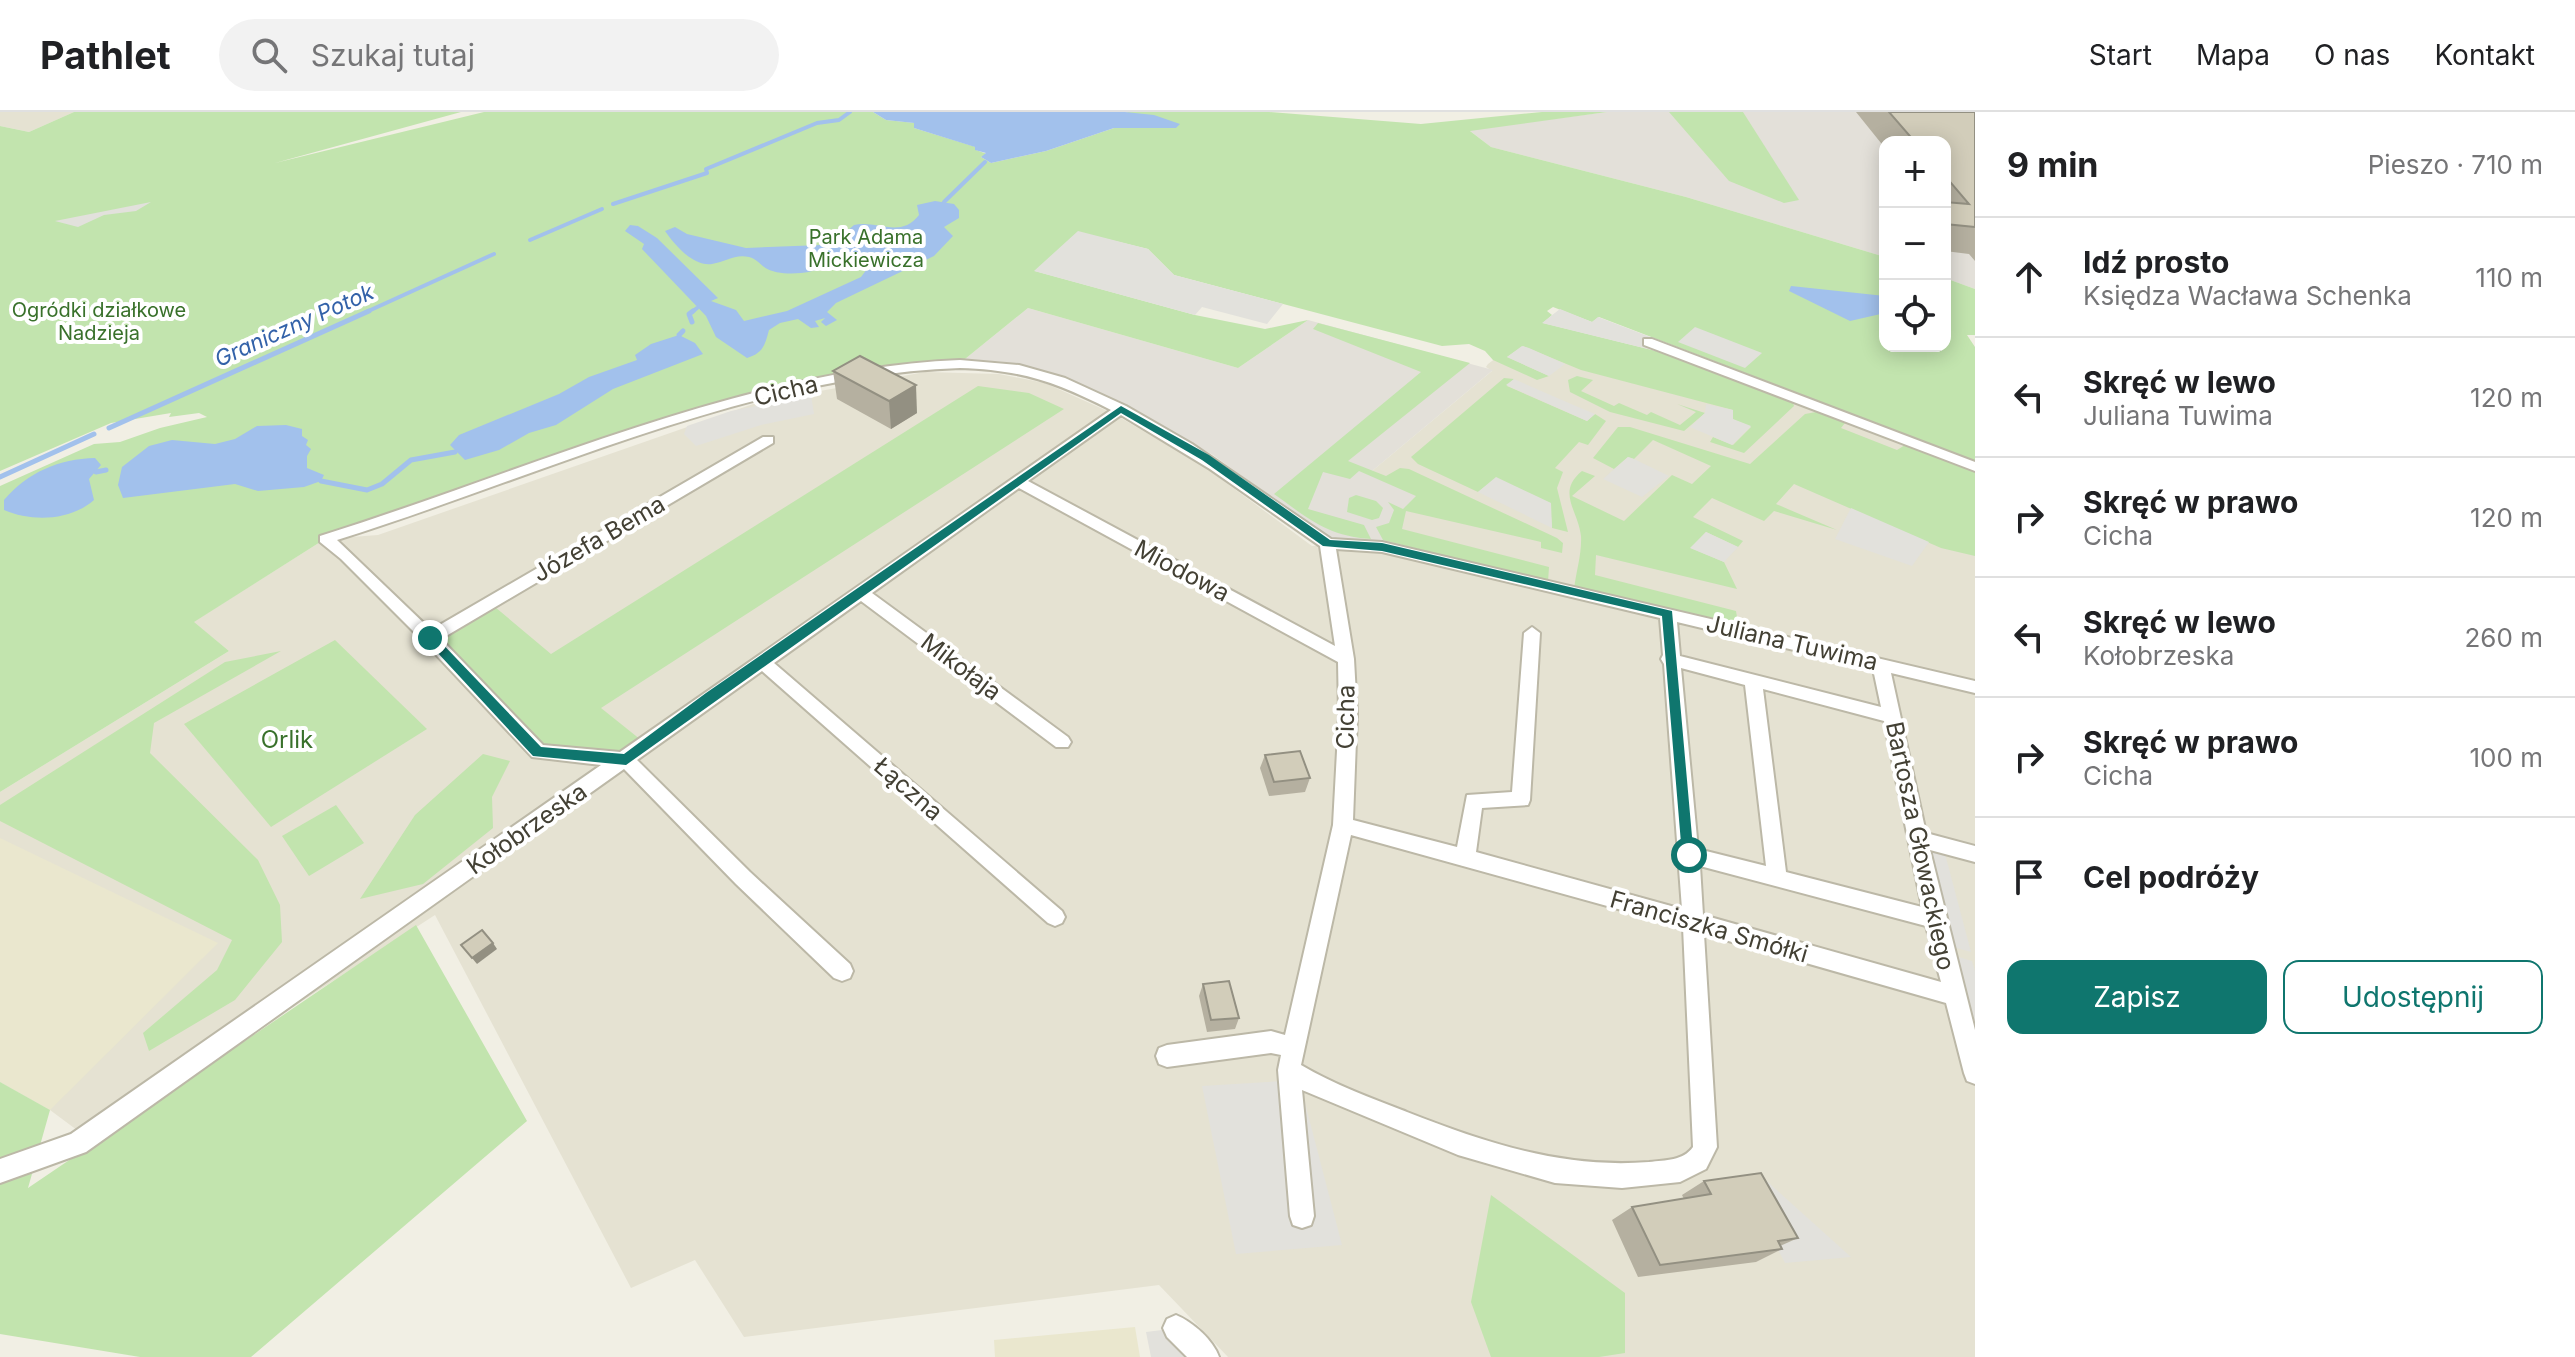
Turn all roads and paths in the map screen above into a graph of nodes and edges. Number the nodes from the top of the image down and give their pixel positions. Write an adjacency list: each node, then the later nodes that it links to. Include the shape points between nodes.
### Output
1 (1648, 342): 4 (street)
2 (1121, 409): 5 (street, Kołobrzeska); 6 (street, Cicha, via 1206,457); 10 (street, Cicha, via 1051,377 1006,365 898,367 759,396 651,428 325,539)
3 (768, 440): 10 (street, Józefa Bema)
4 (1975, 467)
5 (1018, 482): 7 (street, Kołobrzeska); 11 (street, Miodowa)
6 (1327, 544): 8 (street, Juliana Tuwima, via 1382,547); 11 (street, Cicha)
7 (859, 591): 13 (street, Kołobrzeska); 18 (street, Mikołaja)
8 (1668, 614): 12 (street); 14 (street, Juliana Tuwima)
9 (1532, 633): 24 (street, via 1521,800 1474,800)
10 (430, 638): 19 (street, Cicha, via 538,752)
11 (1346, 659): 20 (street, Cicha)
12 (1669, 659): 15 (street); 23 (street)
13 (761, 661): 19 (street, Kołobrzeska); 26 (street, Łączna)
14 (1881, 665): 16 (street, Juliana Tuwima); 17 (street, Bartosza Głowackiego)
15 (1753, 682): 17 (street); 25 (street)
16 (1975, 687)
17 (1892, 716): 21 (street, Bartosza Głowackiego)
18 (1062, 742)
19 (626, 760): 29 (street); 34 (street, Kołobrzeska, via 78,1144)
20 (1343, 825): 24 (street, Franciszka Smółki); 32 (street, Cicha)
21 (1918, 839): 22 (street); 27 (street, Bartosza Głowackiego)
22 (1975, 854)
23 (1689, 855): 25 (street); 28 (street)
24 (1466, 856): 28 (street, Franciszka Smółki)
25 (1777, 878): 27 (street)
26 (1055, 917)
27 (1935, 919): 30 (street, Bartosza Głowackiego)
28 (1693, 924): 30 (street, Franciszka Smółki); 32 (street, via 1705,1147 1691,1168 1645,1175 1565,1174 1488,1156 1316,1087)
29 (842, 971)
30 (1953, 995): 33 (street, Bartosza Głowackiego)
31 (1167, 1056): 32 (street, via 1271,1042)
32 (1290, 1059): 35 (street, Cicha)
33 (1975, 1073)
34 (0, 1171)
35 (1302, 1216)
36 (1176, 1328): 37 (street)
37 (1206, 1357)

